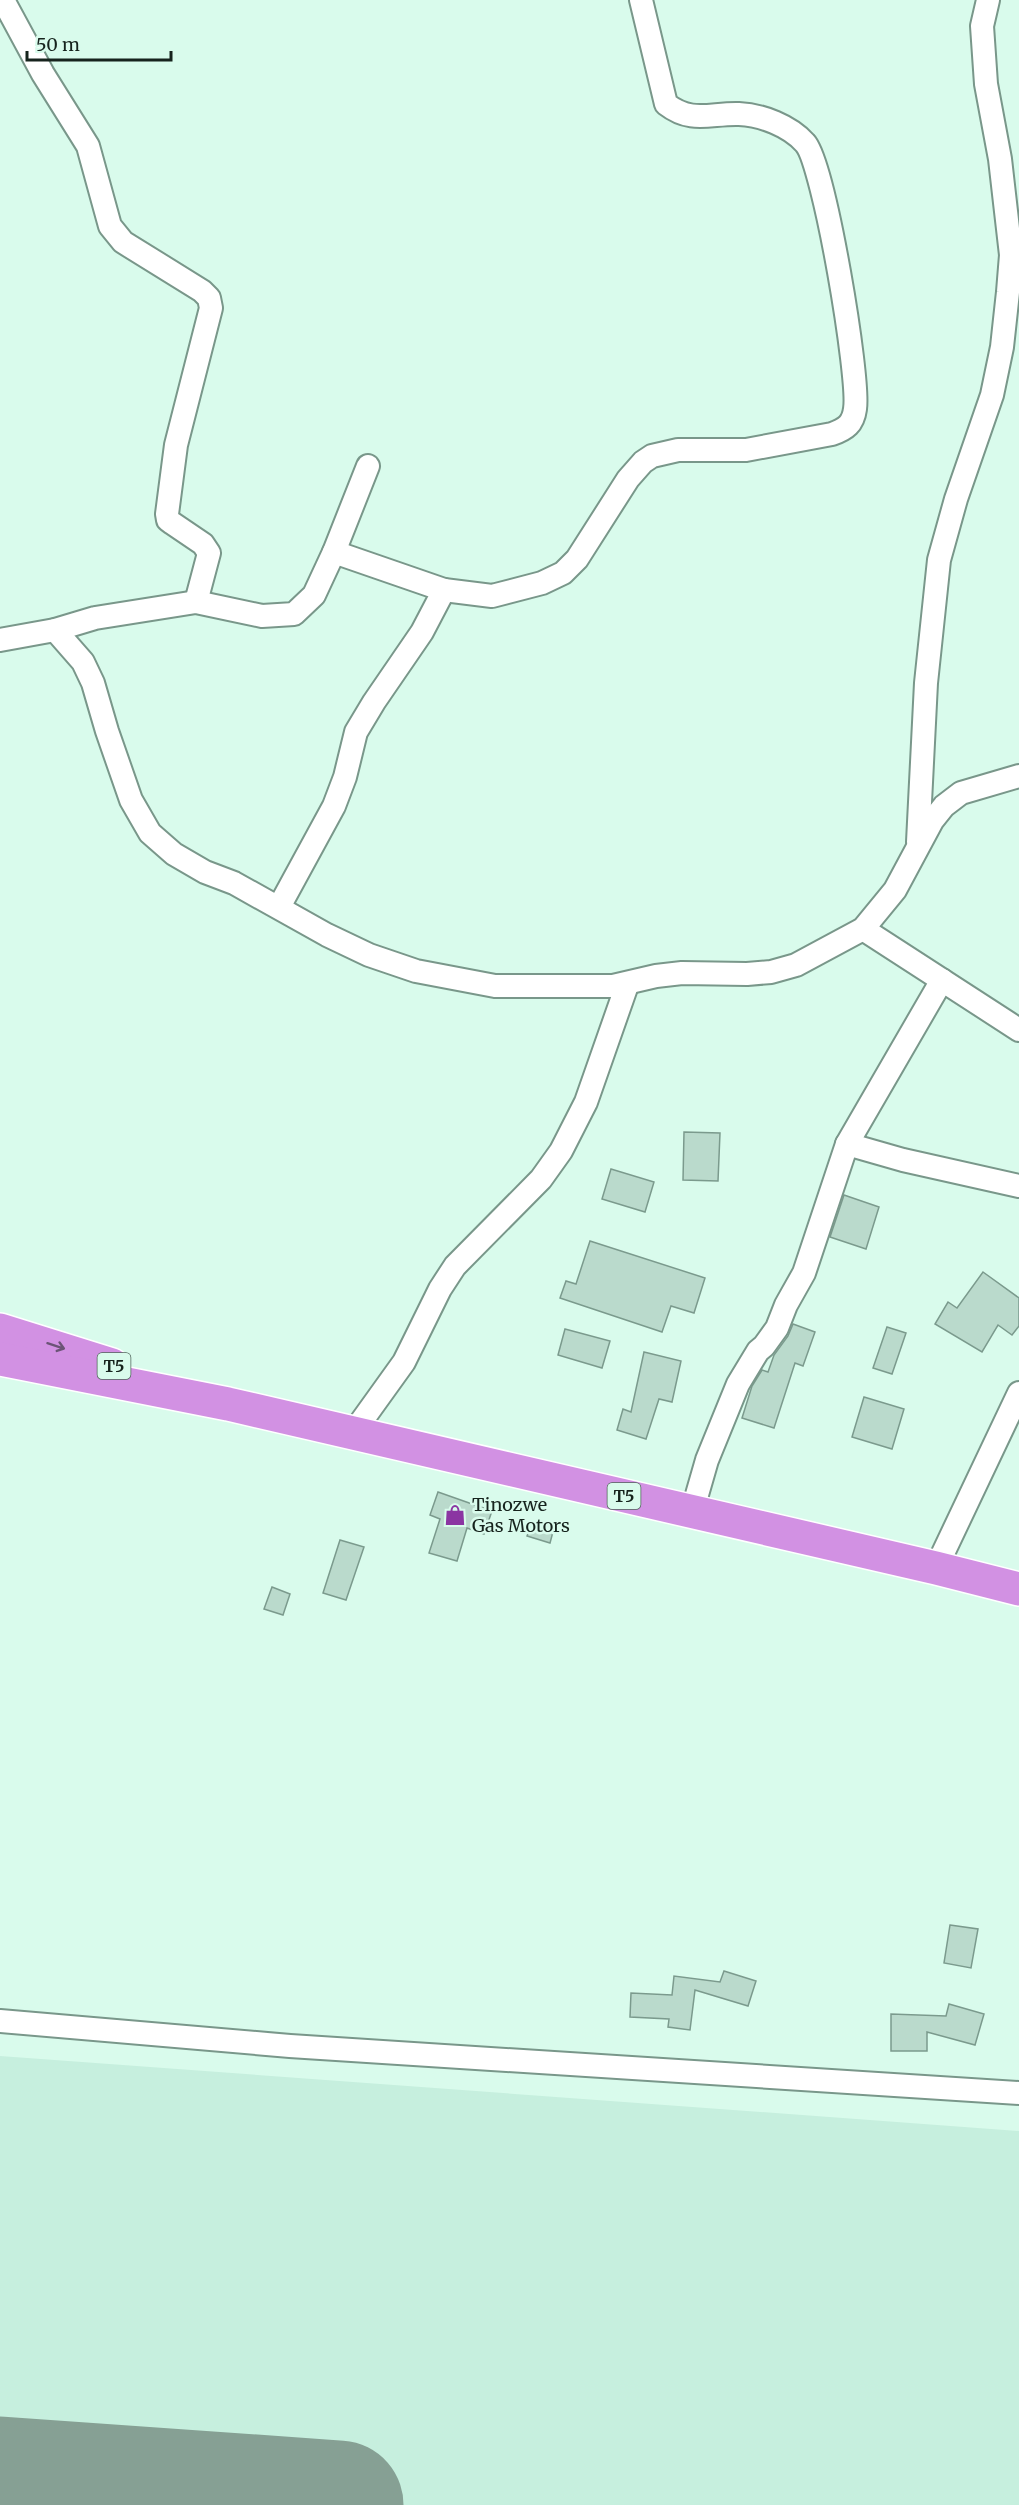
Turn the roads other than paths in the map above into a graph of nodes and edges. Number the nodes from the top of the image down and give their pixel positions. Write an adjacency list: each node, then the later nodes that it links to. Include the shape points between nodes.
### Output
1 (3, 0): 7 (street, via 88,146 110,226 123,242 209,298 211,308 176,445 167,514 172,524 203,544 209,553)
2 (642, 0): 6 (street, via 666,104 693,117 740,114 761,118 795,133 807,144 815,161 837,261 856,393 853,417 842,430 746,450 678,450 652,456 628,479 577,559 563,573 542,583 492,596)
3 (988, 0): 11 (street, via 982,26 983,49 1011,255 1008,292 992,395 939,560 926,683)
4 (368, 466): 5 (street)
5 (334, 552): 6 (street); 7 (street, via 314,595 294,614 262,616)
6 (444, 590): 12 (street, via 422,632 356,732 334,806)
7 (196, 602): 8 (street, via 95,618)
8 (55, 630): 9 (street); 12 (street, via 83,662 93,683 131,800 150,832 189,863)
9 (0, 640)
10 (1019, 776): 11 (street, via 962,793 944,806)
11 (917, 849): 13 (street, via 895,890)
12 (279, 907): 15 (street, via 369,955 416,971 495,986)
13 (863, 929): 14 (street); 15 (street, via 796,965 771,972 656,976)
14 (942, 980): 16 (street); 17 (street)
15 (627, 984): 23 (street, via 586,1102 561,1151 541,1179 455,1266 404,1362)
16 (1019, 1030)
17 (847, 1144): 18 (street); 24 (street, via 804,1273 777,1328 738,1384 707,1460)
18 (1019, 1186)
19 (0, 1330): 22 (highway, T5, one-way to 22)
20 (0, 1359): 22 (highway, T5)
21 (1019, 1393): 25 (street)
22 (228, 1404): 23 (highway, T5)
23 (353, 1432): 24 (highway, T5)
24 (692, 1512): 25 (highway, T5)
25 (936, 1568): 26 (highway, T5)
26 (1019, 1589)
27 (0, 2021): 28 (street, via 290,2046)
28 (1019, 2093)

